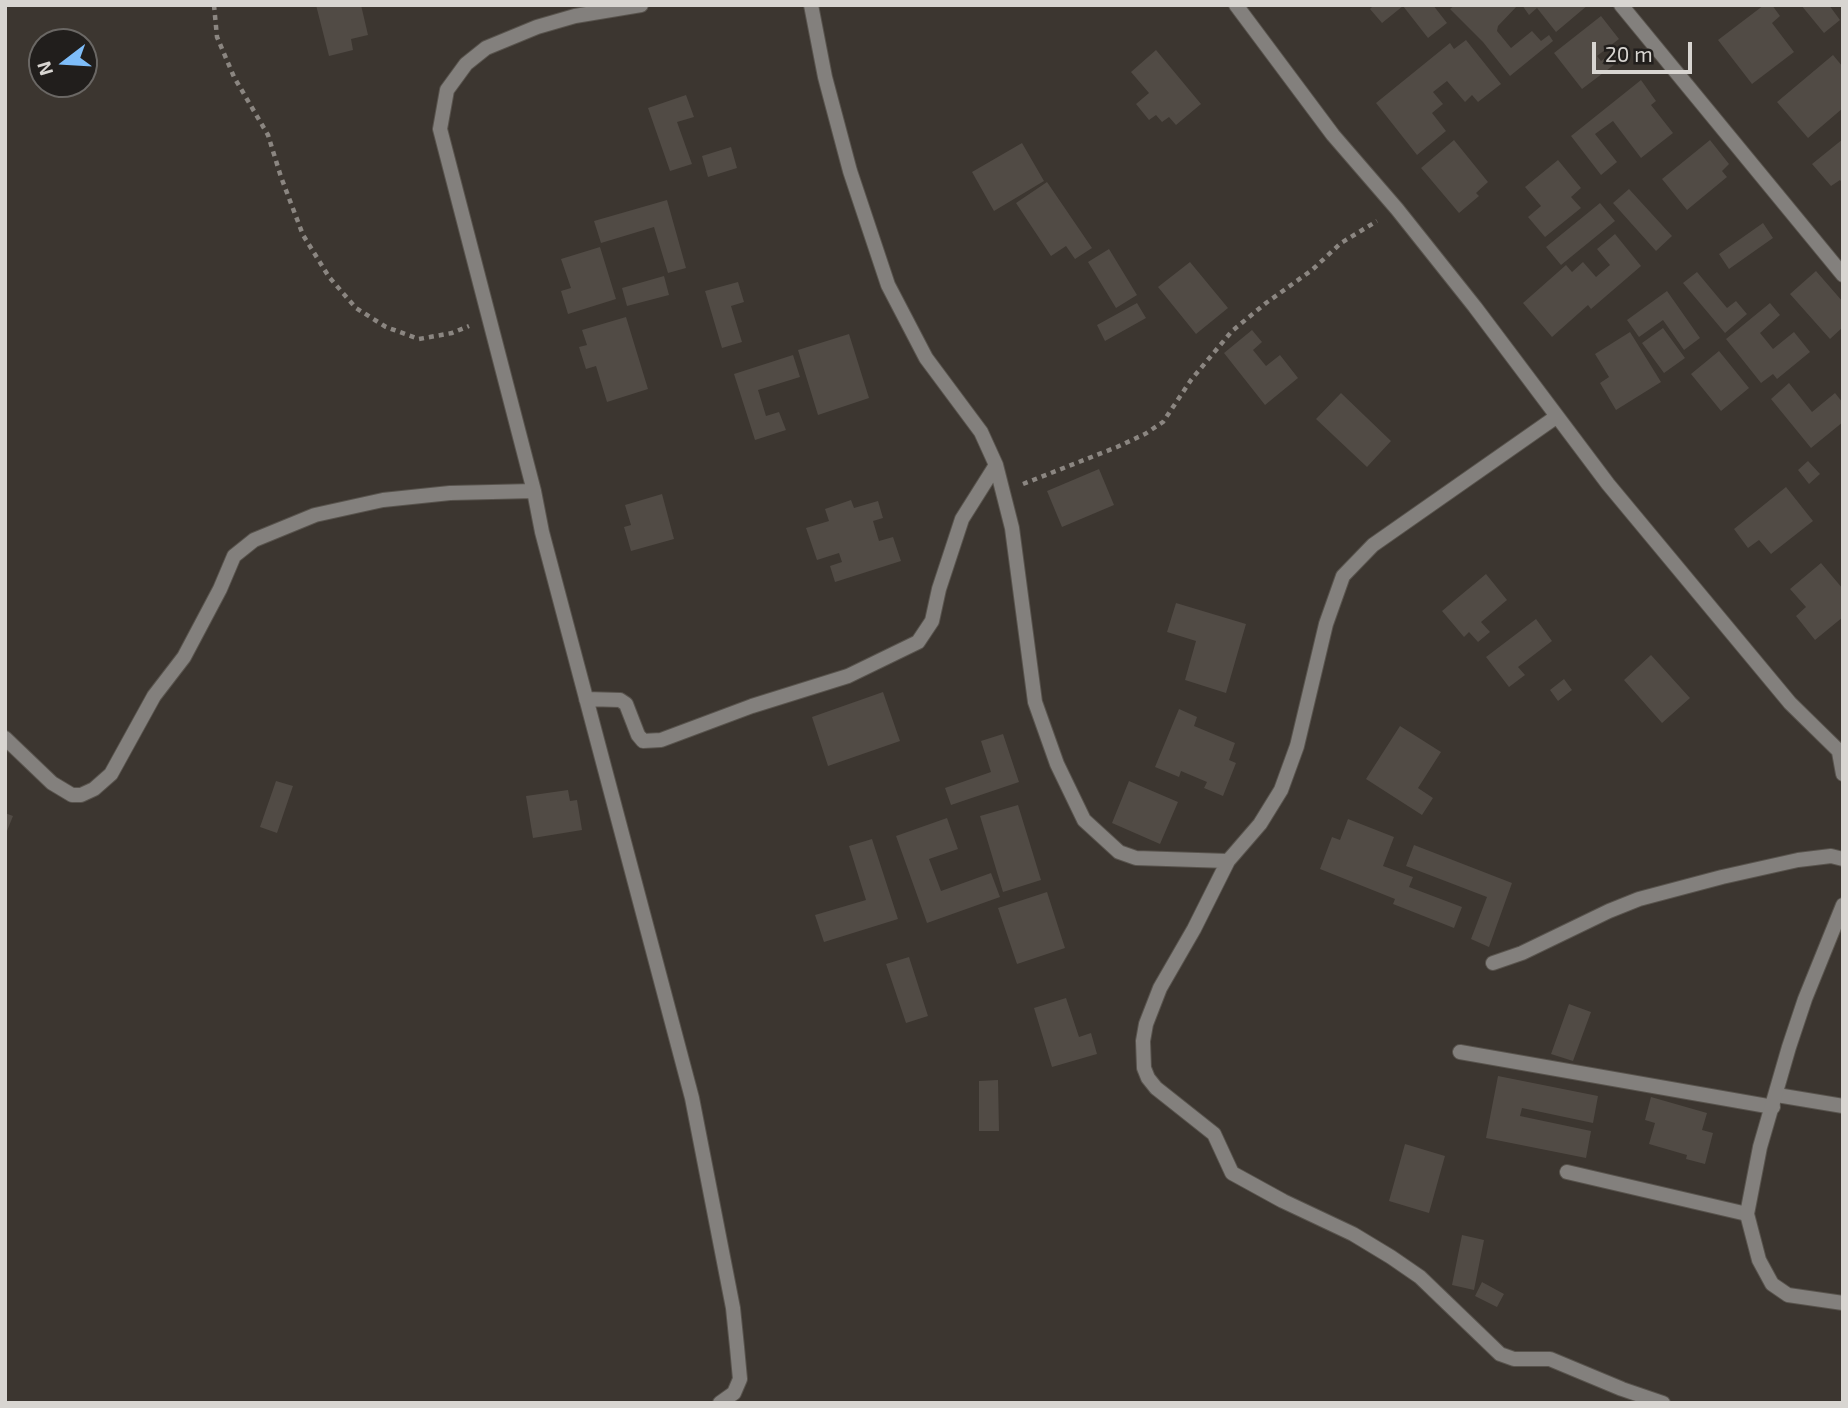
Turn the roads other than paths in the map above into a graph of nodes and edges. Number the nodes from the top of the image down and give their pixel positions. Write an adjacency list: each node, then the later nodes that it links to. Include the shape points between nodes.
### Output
1 (641, 5): 5 (street)
2 (811, 5): 8 (street, via 850,171 888,285 926,358 981,432)
3 (1236, 5): 7 (street)
4 (1621, 5): 6 (street)
5 (574, 11): 9 (street, via 486,48 466,64 447,90 440,129)
6 (1843, 275)
7 (1556, 416): 12 (street, via 1790,703); 15 (street, via 1373,545 1343,576 1281,790 1260,824)
8 (996, 464): 10 (street, via 962,519 932,621 918,642 848,676 661,740 643,741 620,700); 15 (street, via 1012,528 1035,702 1056,764 1084,820 1119,852 1136,858)
9 (534, 491): 10 (street); 11 (street, via 383,500 315,515 254,540 234,556 184,657 154,696 111,774 94,789 72,795 52,783)
10 (586, 699): 24 (street, via 692,1098 733,1308 740,1379 734,1393)
11 (5, 738)
12 (1841, 753): 13 (street)
13 (1843, 774)
14 (1843, 859): 17 (street, via 1798,860 1639,900)
15 (1228, 861): 25 (street, via 1160,988 1146,1024 1144,1068 1156,1088 1214,1134 1232,1172 1391,1257 1420,1277 1500,1354 1514,1359 1550,1359)
16 (1843, 905): 19 (street, via 1805,999)
17 (1493, 963)
18 (1460, 1052): 19 (street)
19 (1775, 1101): 20 (street); 22 (street)
20 (1843, 1106)
21 (1567, 1172): 22 (street)
22 (1747, 1214): 23 (street, via 1759,1260 1772,1284 1788,1295)
23 (1843, 1303)
24 (720, 1403)
25 (1663, 1403)

